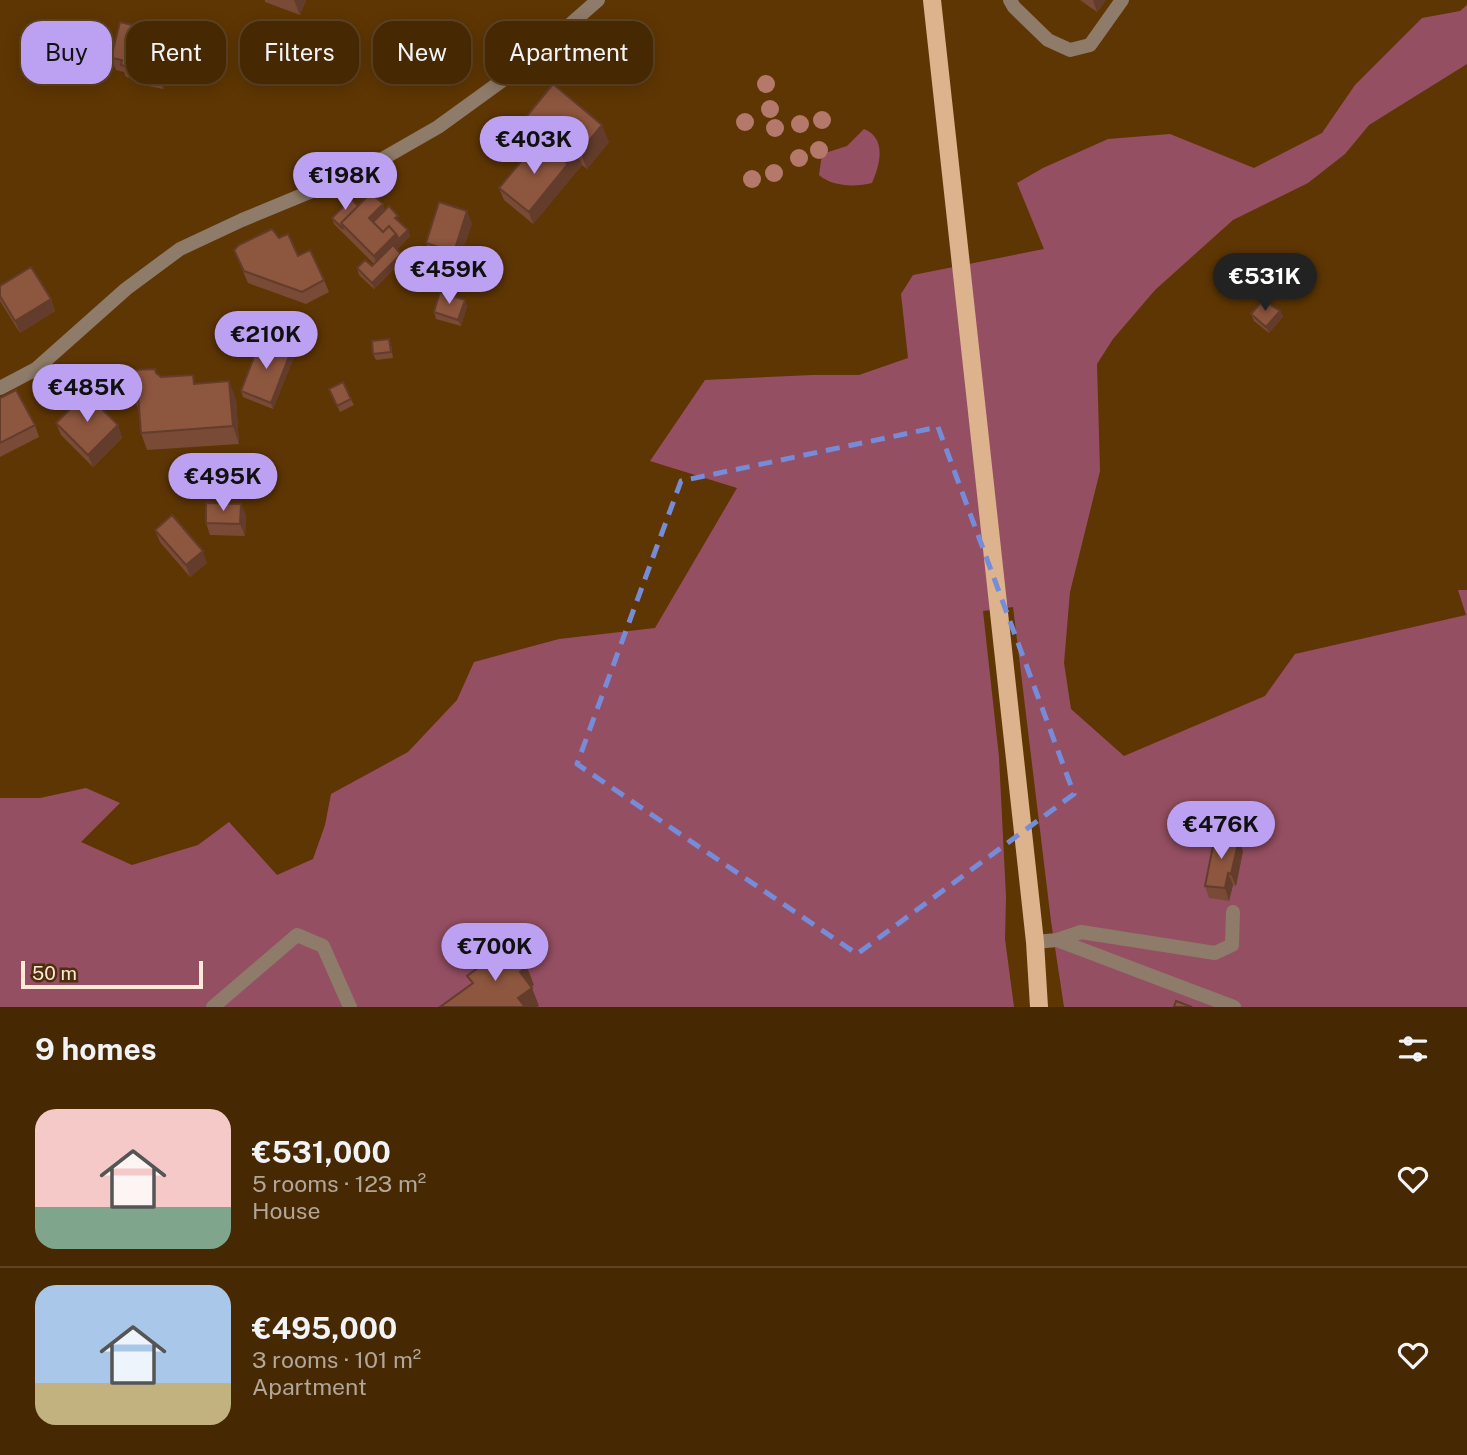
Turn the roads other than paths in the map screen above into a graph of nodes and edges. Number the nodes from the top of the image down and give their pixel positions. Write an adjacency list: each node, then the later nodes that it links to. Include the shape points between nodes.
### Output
1 (598, 0): 5 (street, via 525,64 438,127 363,170 180,249 126,289 36,369)
2 (932, 0): 8 (main road)
3 (1010, 0): 4 (street, via 1048,40 1070,50 1090,46)
4 (1122, 0)
5 (0, 388)
6 (1233, 912): 7 (street, via 1232,945 1215,953 1081,932)
7 (1056, 940): 8 (street); 12 (street)
8 (1035, 943): 11 (main road)
9 (212, 1007): 10 (street, via 297,935 323,946)
10 (350, 1007)
11 (1039, 1007)
12 (1234, 1007)

